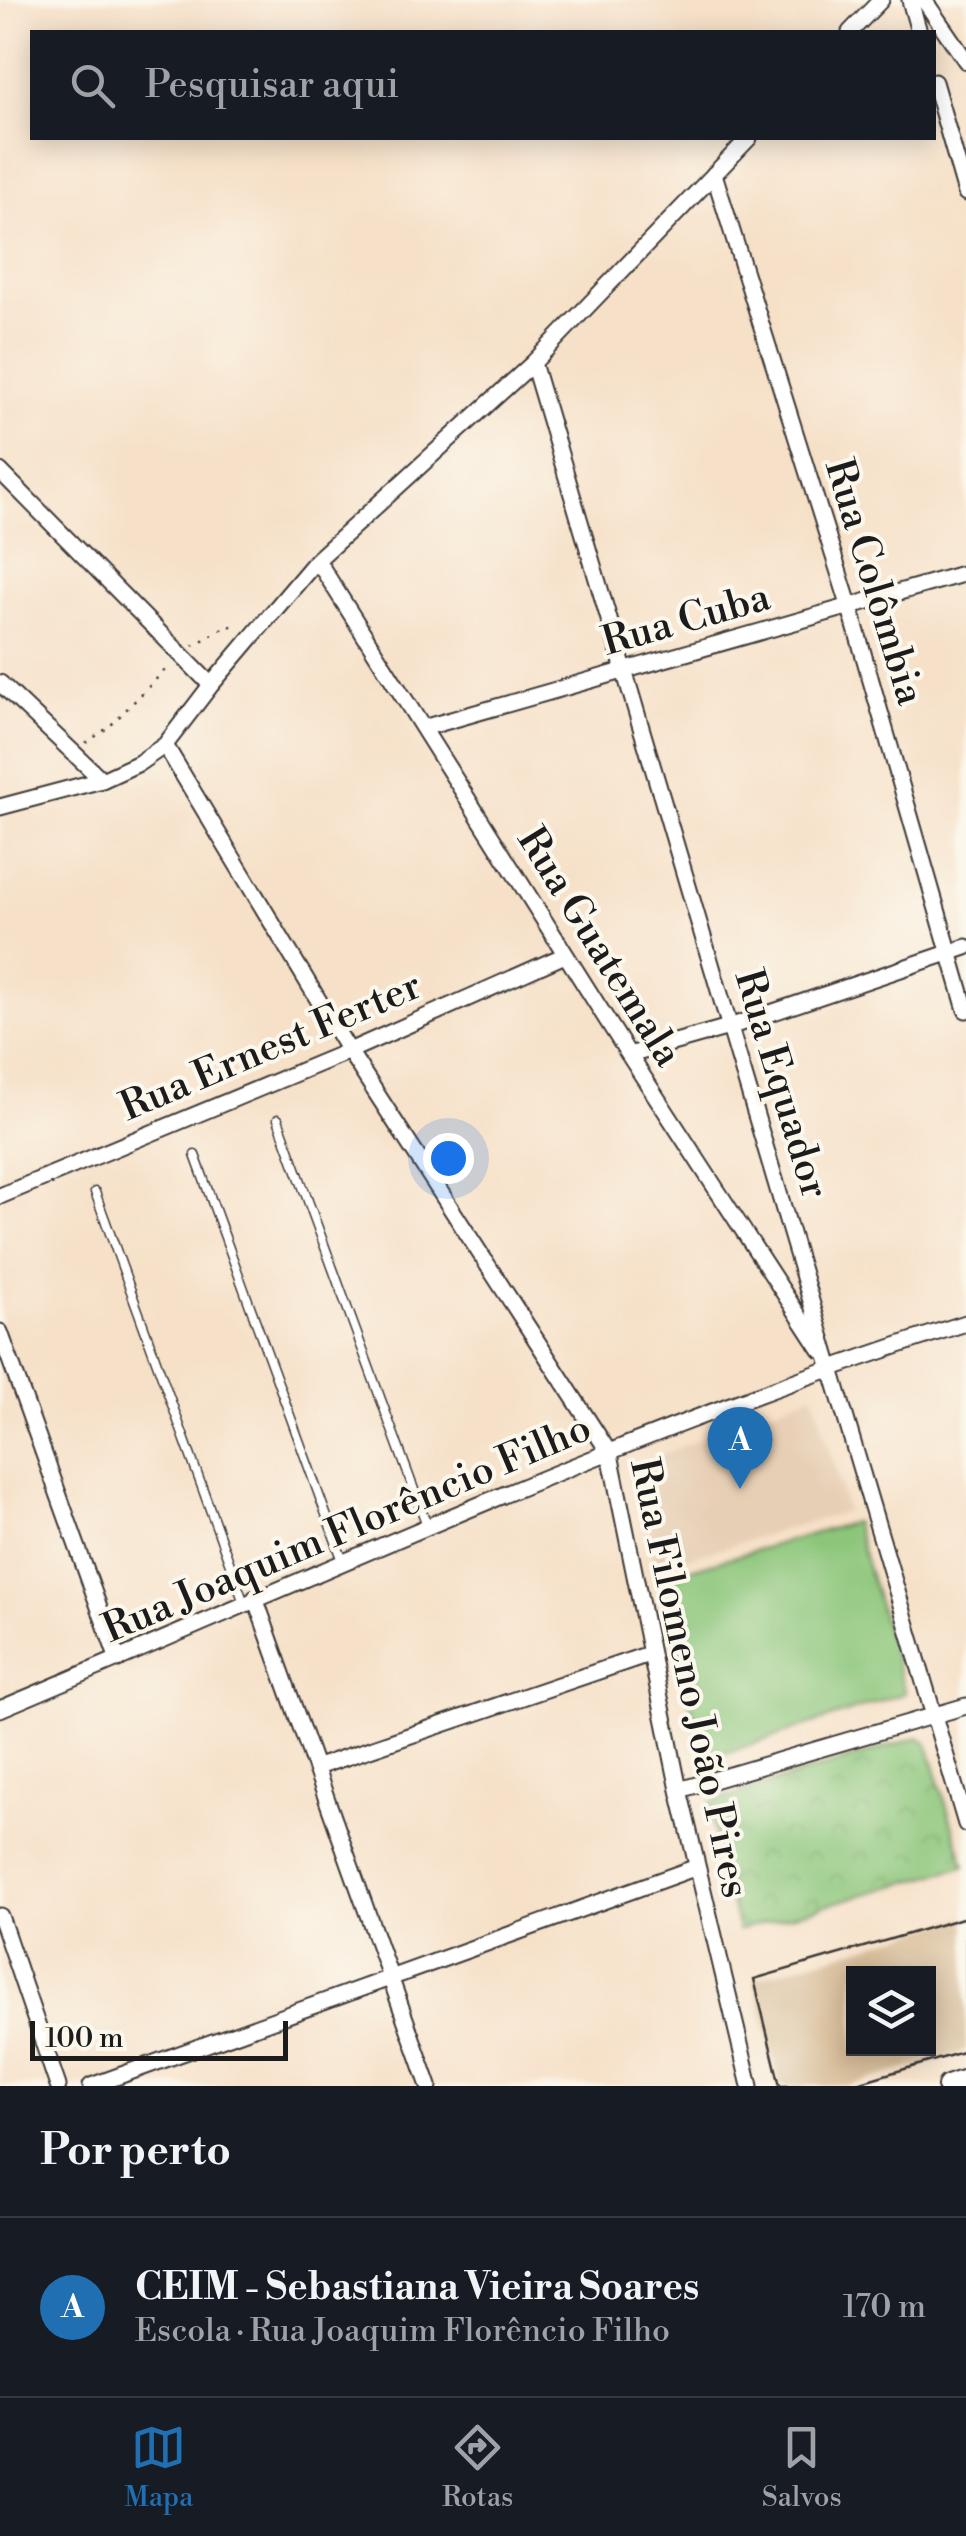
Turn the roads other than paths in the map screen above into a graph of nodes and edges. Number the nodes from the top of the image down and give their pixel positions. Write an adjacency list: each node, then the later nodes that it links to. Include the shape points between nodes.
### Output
1 (881, 0): 4 (street)
2 (910, 0): 5 (street)
3 (924, 0): 6 (street)
4 (852, 30)
5 (918, 30)
6 (966, 61)
7 (936, 89): 10 (street)
8 (747, 140): 9 (street)
9 (714, 174): 11 (street); 15 (street, Rua Colômbia)
10 (966, 193)
11 (534, 363): 13 (street); 16 (street, Rua Equador)
12 (0, 471): 18 (street)
13 (317, 560): 18 (street); 19 (street, Rua Guatemala)
14 (966, 573): 15 (street, Rua Cuba)
15 (850, 608): 16 (street, Rua Cuba); 24 (street, Rua Colômbia)
16 (627, 670): 19 (street, Rua Cuba); 27 (street, Rua Equador)
17 (0, 683): 21 (street)
18 (211, 685): 20 (street)
19 (423, 728): 25 (street, Rua Guatemala)
20 (165, 745): 21 (street); 28 (street, Rua Filomeno João Pires)
21 (102, 780): 22 (street)
22 (0, 807)
23 (966, 947): 24 (street)
24 (949, 952): 26 (street, Rua Colômbia); 27 (street)
25 (566, 955): 28 (street, Rua Ernest Ferter); 29 (street, Rua Guatemala)
26 (966, 1010)
27 (729, 1026): 29 (street); 36 (street, Rua Equador)
28 (349, 1051): 33 (street, Rua Ernest Ferter); 37 (street, Rua Filomeno João Pires)
29 (629, 1055): 36 (street, Rua Guatemala)
30 (278, 1119): 38 (lane)
31 (195, 1155): 39 (lane)
32 (96, 1192): 40 (lane)
33 (0, 1196)
34 (966, 1324): 36 (street, Rua Joaquim Florêncio Filho)
35 (0, 1332): 42 (street)
36 (832, 1366): 37 (street, Rua Joaquim Florêncio Filho); 45 (street, Rua Equador)
37 (610, 1454): 38 (street, Rua Joaquim Florêncio Filho); 41 (street, Rua Filomeno João Pires)
38 (428, 1528): 39 (street, Rua Joaquim Florêncio Filho)
39 (343, 1562): 40 (street, Rua Joaquim Florêncio Filho)
40 (249, 1601): 42 (street, Rua Joaquim Florêncio Filho); 46 (street)
41 (649, 1654): 46 (street); 47 (street, Rua Filomeno João Pires)
42 (118, 1660): 44 (street, Rua Joaquim Florêncio Filho)
43 (966, 1706): 45 (street)
44 (0, 1709)
45 (934, 1716): 47 (street); 48 (street, Rua Equador)
46 (317, 1767): 51 (street)
47 (679, 1790): 49 (street, Rua Filomeno João Pires)
48 (966, 1824)
49 (697, 1867): 51 (street); 56 (street, Rua Filomeno João Pires)
50 (0, 1916): 53 (street)
51 (390, 1978): 54 (street); 55 (street)
52 (966, 2080): 57 (street)
53 (58, 2086)
54 (91, 2086)
55 (429, 2086)
56 (750, 2086)
57 (948, 2086)

